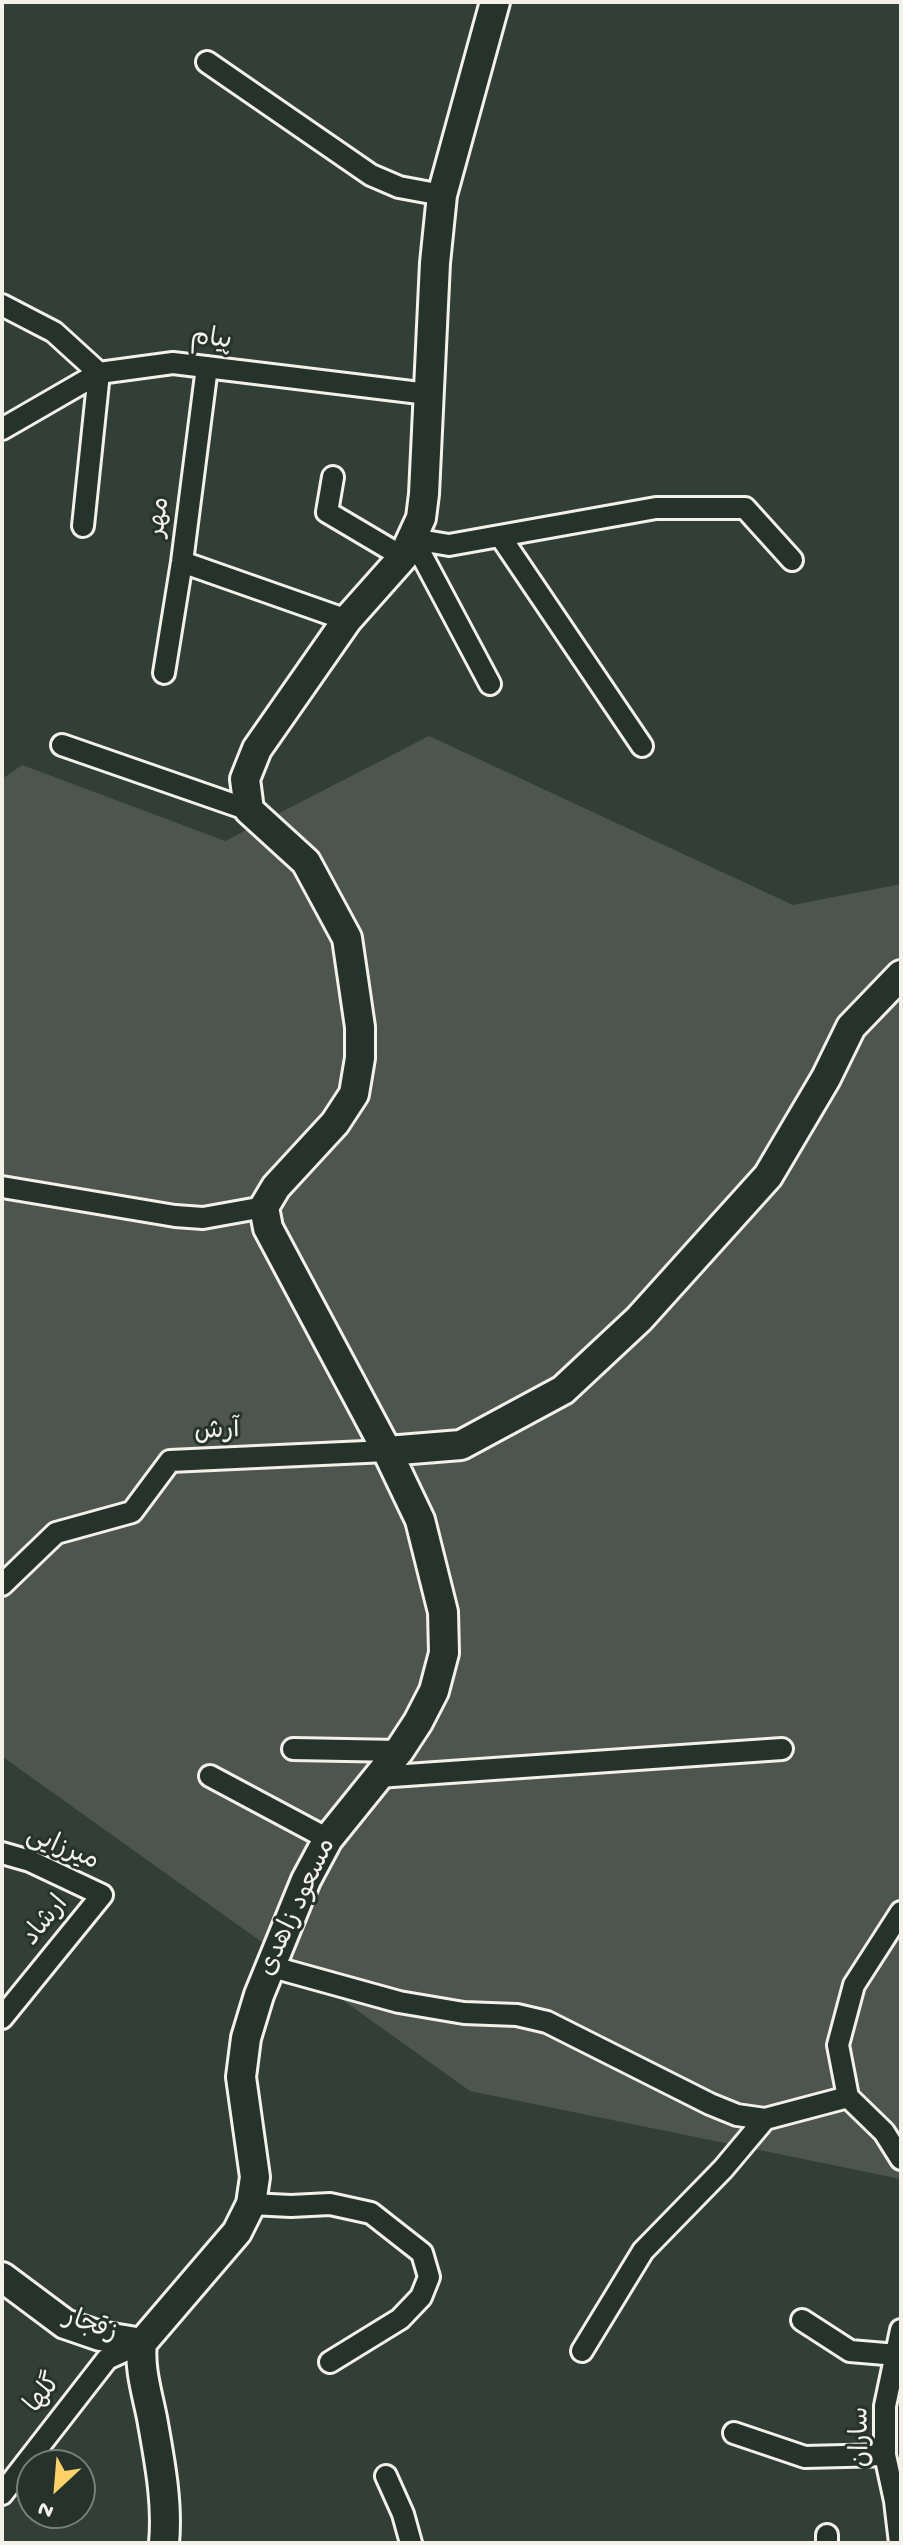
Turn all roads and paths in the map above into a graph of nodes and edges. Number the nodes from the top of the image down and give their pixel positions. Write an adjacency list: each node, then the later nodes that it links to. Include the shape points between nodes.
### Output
1 (495, 2): 3 (street)
2 (207, 62): 3 (street, via 371,175)
3 (442, 195): 7 (street)
4 (2, 305): 6 (street, via 54,332)
5 (207, 367): 6 (street, پیام, via 173,363); 7 (street, پیام); 14 (street, مهر)
6 (99, 373): 8 (street, پیام); 10 (street)
7 (428, 394): 12 (street, via 421,518)
8 (2, 429)
9 (333, 477): 12 (street, via 327,512 334,519)
10 (83, 526)
11 (500, 536): 12 (street); 13 (street, via 656,508 745,508); 19 (street)
12 (408, 548): 15 (street); 17 (street)
13 (792, 560)
14 (182, 562): 15 (street); 16 (street, مهر)
15 (347, 620): 20 (street, via 257,749 245,779)
16 (164, 673)
17 (490, 684)
18 (62, 745): 20 (street)
19 (642, 746)
20 (249, 810): 23 (street, via 306,862 347,938 360,1027 354,1094)
21 (901, 975): 24 (street, via 851,1027 768,1176 639,1319 574,1380 461,1445)
22 (2, 1187): 23 (street, via 203,1218)
23 (264, 1207): 24 (street, مسعود زاهدی, via 268,1228)
24 (387, 1451): 25 (street, آرش, via 170,1461 132,1512 56,1533); 28 (street, مسعود زاهدی, via 420,1520 443,1612 444,1653 434,1691)
25 (2, 1585)
26 (293, 1749): 28 (street)
27 (782, 1749): 30 (street)
28 (399, 1751): 30 (street, مسعود زاهدی)
29 (210, 1776): 31 (street)
30 (378, 1777): 31 (street, مسعود زاهدی)
31 (328, 1839): 35 (street, مسعود زاهدی)
32 (2, 1853): 33 (street, میرزایی)
33 (102, 1895): 36 (street, ارشاد)
34 (901, 1912): 37 (street, via 854,1985 838,2045)
35 (269, 1966): 38 (street, via 399,2002 547,2022 710,2104); 40 (street, مسعود زاهدی, via 246,2038 241,2077 255,2177)
36 (2, 2018)
37 (848, 2097): 38 (street); 39 (street, via 884,2132)
38 (765, 2119): 45 (street, via 643,2251)
39 (901, 2159)
40 (251, 2204): 44 (street, مسعود زاهدی, via 237,2232); 47 (street, via 330,2204 371,2213 422,2253 429,2277 421,2297 400,2319)
41 (2, 2277): 44 (street, زقجار, via 65,2324)
42 (802, 2320): 46 (street, via 850,2351)
43 (901, 2330): 46 (street, ساران)
44 (142, 2343): 51 (street, گلها, via 107,2359); 52 (street, via 140,2359 163,2497)
45 (582, 2351)
46 (897, 2355): 49 (street, ساران, via 885,2406)
47 (330, 2362)
48 (734, 2433): 49 (street, via 805,2457)
49 (885, 2455): 54 (street, ساران)
50 (386, 2476): 53 (street)
51 (2, 2494)
52 (164, 2543)
53 (411, 2543)
54 (900, 2543)

